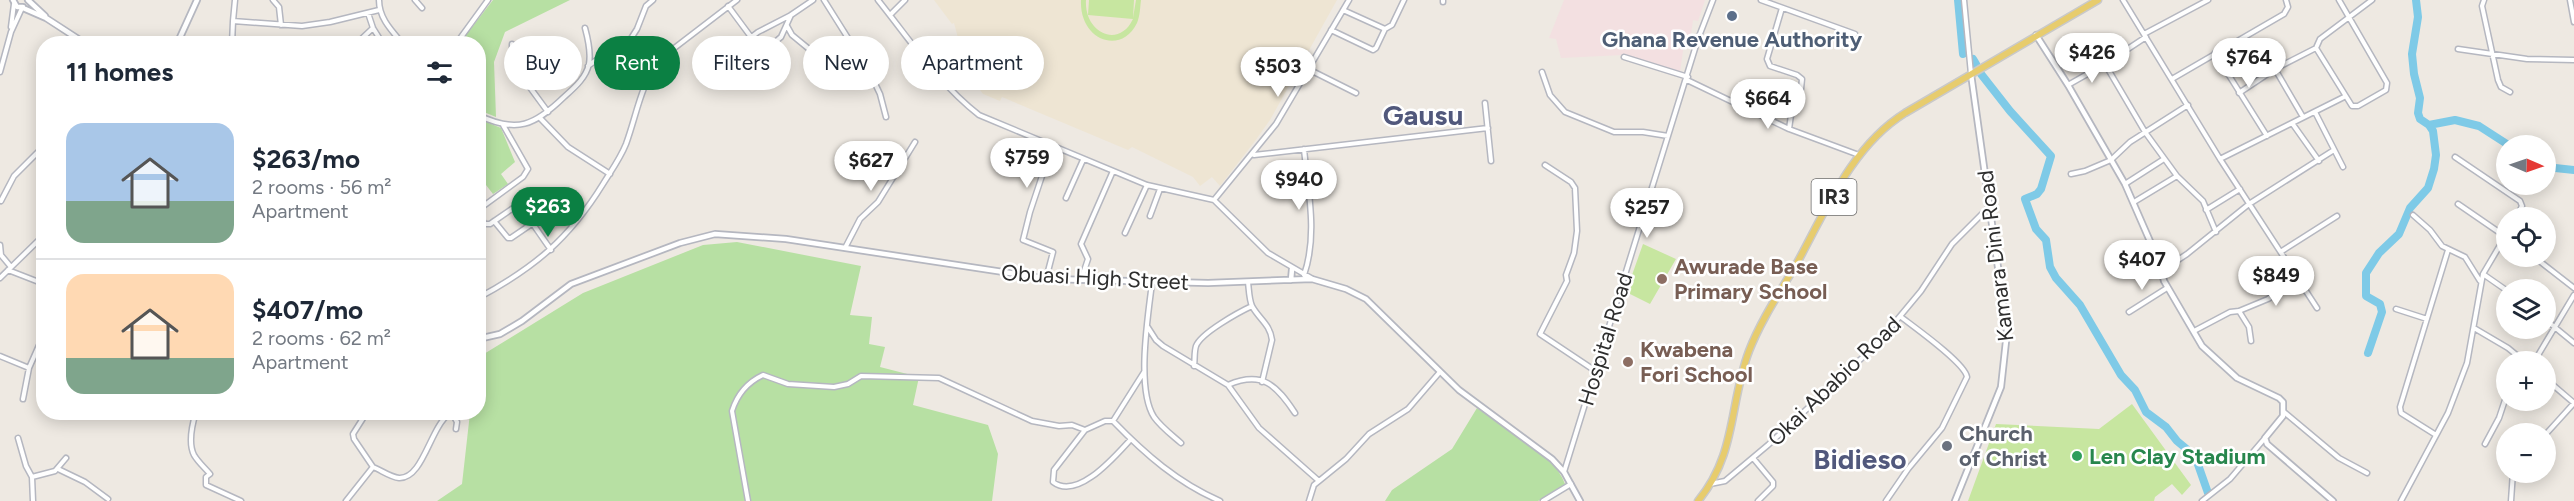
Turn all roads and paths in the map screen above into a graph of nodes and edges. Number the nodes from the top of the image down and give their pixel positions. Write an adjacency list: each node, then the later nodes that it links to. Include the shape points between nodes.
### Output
1 (28, 0): 29 (street); 38 (street)
2 (197, 0): 51 (street)
3 (236, 0): 39 (street)
4 (273, 0): 41 (street, via 279,7)
5 (379, 0): 32 (street)
6 (415, 0): 30 (street)
7 (488, 0): 56 (street)
8 (653, 0): 70 (street, via 646,6 630,40)
9 (737, 0): 28 (street)
10 (813, 0): 35 (street)
11 (824, 0): 89 (street, via 870,73)
12 (878, 0): 36 (street)
13 (905, 0): 36 (street)
14 (1349, 0): 33 (street)
15 (1404, 0): 45 (street, via 1392,25)
16 (1713, 0): 76 (street, Hospital Road)
17 (1761, 0): 31 (street)
18 (1964, 0): 75 (street)
19 (2098, 0): 49 (main road, IR3)
20 (2123, 0): 61 (street)
21 (2208, 0): 61 (street)
22 (2286, 0): 65 (street, via 2284,14)
23 (2338, 0): 37 (street)
24 (2372, 0): 37 (street)
25 (2484, 0): 66 (street)
26 (2570, 0): 40 (street)
27 (13, 1): 29 (street); 47 (street)
28 (728, 6): 57 (street); 117 (street, via 653,68)
29 (22, 8): 38 (street); 47 (street)
30 (422, 8)
31 (1782, 8): 48 (street); 96 (street, via 1767,59 1770,66 1802,79)
32 (379, 10): 34 (street); 55 (street)
33 (1343, 10): 45 (street); 46 (street)
34 (368, 13): 41 (street, via 330,22); 43 (street)
35 (791, 15): 42 (street); 58 (street)
36 (890, 15): 60 (street)
37 (2348, 17): 63 (street, via 2320,39); 84 (street, via 2387,86 2355,106)
38 (46, 18): 50 (street)
39 (233, 21): 41 (street); 52 (street)
40 (2574, 22)
41 (280, 25)
42 (786, 26): 59 (street); 62 (street)
43 (373, 28): 53 (street); 54 (street)
44 (585, 28): 70 (street)
45 (1385, 29): 46 (street, via 1372,50)
46 (1331, 30): 71 (street)
47 (11, 32): 73 (street)
48 (1855, 34)
49 (2036, 35): 75 (main road, IR3); 78 (street)
50 (74, 36)
51 (181, 36)
52 (232, 36)
53 (364, 36)
54 (378, 36)
55 (397, 36)
56 (462, 36)
57 (750, 36)
58 (753, 36)
59 (781, 36)
60 (906, 36)
61 (2145, 36): 69 (street); 77 (street)
62 (803, 44)
63 (2316, 48): 72 (street); 84 (street)
64 (2458, 49): 66 (street)
65 (2215, 53): 77 (street); 83 (street)
66 (2493, 55): 68 (street); 81 (street, via 2499,84)
67 (1624, 57): 76 (street)
68 (2574, 60)
69 (2105, 64): 78 (street); 97 (street)
70 (588, 66): 87 (street, via 574,88)
71 (1308, 69): 82 (street); 104 (street)
72 (2275, 69): 83 (street); 90 (street)
73 (0, 72)
74 (1542, 72): 98 (street, via 1550,95 1565,112 1614,132)
75 (1971, 74): 106 (main road, IR3, via 1892,121); 131 (street, Kamara Dini Road)
76 (1687, 78): 96 (street); 98 (street, Hospital Road)
77 (2172, 80): 86 (street)
78 (2068, 85): 111 (street)
79 (532, 90): 87 (street)
80 (951, 90): 101 (street, via 979,115)
81 (2510, 92)
82 (1356, 93)
83 (2239, 93): 99 (street)
84 (2344, 97): 88 (street)
85 (1485, 103): 95 (street)
86 (2188, 105): 97 (street); 109 (street)
87 (548, 112): 92 (street)
88 (2315, 112): 90 (street); 103 (street)
89 (886, 117)
90 (2303, 117): 93 (street)
91 (486, 118): 94 (street)
92 (540, 118): 94 (street); 117 (street, via 568,147)
93 (2292, 123): 99 (street); 112 (street)
94 (503, 125): 128 (street, via 527,166 527,173)
95 (1488, 128): 102 (street); 113 (street)
96 (1789, 129): 106 (street)
97 (2145, 132): 108 (street); 111 (street)
98 (1668, 136): 190 (street, Hospital Road)
99 (2267, 136): 109 (street)
100 (915, 142): 145 (street, via 878,202 860,219)
101 (1052, 147): 110 (street); 158 (street, via 1023,240 1053,252)
102 (1304, 149): 104 (street); 154 (street, via 1311,245)
103 (2334, 150): 112 (street); 115 (street)
104 (1253, 155): 125 (street)
105 (36, 156): 126 (street, via 14,176)
106 (1859, 156): 225 (main road, IR3, via 1759,329 1742,375 1728,446)
107 (2455, 158): 132 (street, via 2520,201)
108 (2164, 159): 119 (street); 121 (street)
109 (2220, 159): 123 (street)
110 (1083, 160): 116 (street); 124 (street)
111 (2111, 160): 118 (street); 121 (street)
112 (2319, 160): 129 (street)
113 (1491, 161)
114 (1545, 165): 190 (street, via 1575,188 1577,231 1566,281 1540,334)
115 (2343, 167)
116 (1113, 171): 120 (street); 161 (street, via 1081,244 1088,259)
117 (610, 174): 146 (street, via 579,222)
118 (2071, 174)
119 (2176, 176): 127 (street); 133 (street, via 2203,201)
120 (1147, 184): 122 (street); 142 (street)
121 (2125, 184): 127 (street)
122 (1160, 189): 125 (street); 135 (street)
123 (2240, 189): 129 (street); 133 (street)
124 (1066, 198)
125 (1214, 200): 152 (street, via 1260,247)
126 (1, 201)
127 (2134, 202): 153 (street)
128 (486, 204)
129 (2249, 204): 141 (street); 148 (street)
130 (2458, 204): 140 (street)
131 (1990, 207): 176 (street, Okai Ababio Road, via 1952,244); 238 (street, Kamara Dini Road, via 2007,327 2003,382)
132 (2522, 207)
133 (2206, 210): 141 (street)
134 (2413, 215): 147 (street)
135 (1150, 216)
136 (2337, 216): 148 (street)
137 (494, 221): 138 (street, via 508,238); 138 (street, via 519,204); 139 (street)
138 (533, 223): 146 (street)
139 (486, 224)
140 (2496, 229)
141 (2216, 232): 153 (street)
142 (1125, 233)
143 (36, 243): 151 (street)
144 (0, 245): 151 (street)
145 (845, 248): 158 (street, Obuasi High Street); 182 (street, Obuasi High Street, via 731,234 694,239 571,284 522,321)
146 (551, 250): 169 (street)
147 (2448, 250): 164 (street, via 2466,257); 177 (street)
148 (2282, 251): 157 (street)
149 (2496, 253): 155 (street)
150 (2547, 267): 168 (street)
151 (10, 269): 156 (street); 160 (street)
152 (1292, 269): 154 (street); 162 (street)
153 (2161, 271): 167 (street)
154 (1304, 274): 159 (street)
155 (2483, 274): 164 (street); 166 (street)
156 (0, 277)
157 (2299, 278): 172 (street); 174 (street, via 2268,299)
158 (1046, 279): 161 (street, Obuasi High Street)
159 (1312, 279): 162 (street, Obuasi High Street); 192 (street, Obuasi High Street, via 1366,299)
160 (36, 280)
161 (1081, 280): 165 (street, Obuasi High Street)
162 (1290, 280): 163 (street, Obuasi High Street)
163 (1248, 282): 165 (street, Obuasi High Street); 171 (street)
164 (2481, 282): 179 (street)
165 (1152, 283): 178 (street)
166 (2496, 283)
167 (2168, 288): 175 (street); 181 (street)
168 (2574, 288)
169 (486, 293)
170 (2574, 295): 180 (street)
171 (1252, 306): 188 (street, via 1203,337 1196,345); 193 (street, via 1269,328 1272,340)
172 (2317, 308)
173 (2396, 309): 177 (street)
174 (2239, 311): 181 (street); 183 (street, via 2249,327)
175 (2128, 312)
176 (1901, 317): 216 (street, Okai Ababio Road, via 1876,345); 237 (street, via 1965,370 1967,377 1942,428)
177 (2427, 319): 209 (street, via 2400,411)
178 (1147, 326): 188 (street, via 1156,340); 191 (street)
179 (2474, 327): 185 (street); 209 (street, via 2467,363)
180 (2556, 327): 184 (street)
181 (2194, 331): 199 (street, via 2215,360 2237,378 2279,398)
182 (486, 337)
183 (2251, 341)
184 (2574, 343)
185 (2512, 351)
186 (36, 352): 189 (street)
187 (0, 356): 189 (street)
188 (1194, 366): 194 (street)
189 (29, 368): 196 (street)
190 (1594, 370): 219 (street, Hospital Road)
191 (1144, 372): 205 (street); 213 (street, via 1153,415)
192 (1439, 373): 219 (street, Obuasi High Street, via 1545,452); 222 (street, via 1408,409 1369,434)
193 (1262, 382): 194 (street, via 1242,379); 200 (street, via 1280,391)
194 (1228, 384): 222 (street, via 1259,428)
195 (2556, 388): 197 (street)
196 (23, 399)
197 (2574, 403): 206 (street)
198 (2501, 411): 214 (street)
199 (2284, 412): 211 (street); 220 (street, via 2339,458)
200 (1295, 413)
201 (194, 420): 228 (street, via 194,454 210,474 206,485)
202 (362, 420): 217 (street, via 354,439)
203 (442, 420): 217 (street, via 416,469 408,476 393,477)
204 (456, 420): 207 (street)
205 (1113, 421): 208 (street); 212 (street)
206 (2556, 423)
207 (456, 429)
208 (1085, 430): 212 (street, via 1054,470 1053,482 1058,485 1069,487 1089,480); 230 (street, via 1032,421 939,378 861,376 834,387 788,384 763,375 736,398 732,411)
209 (2436, 435): 241 (street)
210 (18, 438): 221 (street)
211 (2265, 438): 239 (street, via 2230,478); 240 (street, via 2271,448)
212 (1131, 439): 231 (street, via 1176,478)
213 (1181, 443)
214 (2485, 444)
215 (66, 458): 218 (street)
216 (1753, 458): 225 (street, Okai Ababio Road, via 1725,481); 236 (street, via 1773,482)
217 (373, 467): 229 (street)
218 (58, 469): 221 (street); 226 (street)
219 (1564, 472): 224 (street, Obuasi High Street)
220 (2367, 473)
221 (32, 477): 227 (street)
222 (1319, 481): 232 (street)
223 (2512, 483): 242 (street)
224 (1571, 484): 233 (street); 234 (street, Obuasi High Street)
225 (1710, 484): 235 (main road, IR3)
226 (108, 499)
227 (33, 501)
228 (241, 501)
229 (346, 501)
230 (748, 501)
231 (1220, 501)
232 (1309, 501)
233 (1543, 501)
234 (1580, 501)
235 (1698, 501)
236 (1758, 501)
237 (1886, 501)
238 (1955, 501)
239 (2202, 501)
240 (2333, 501)
241 (2401, 501)
242 (2511, 501)

